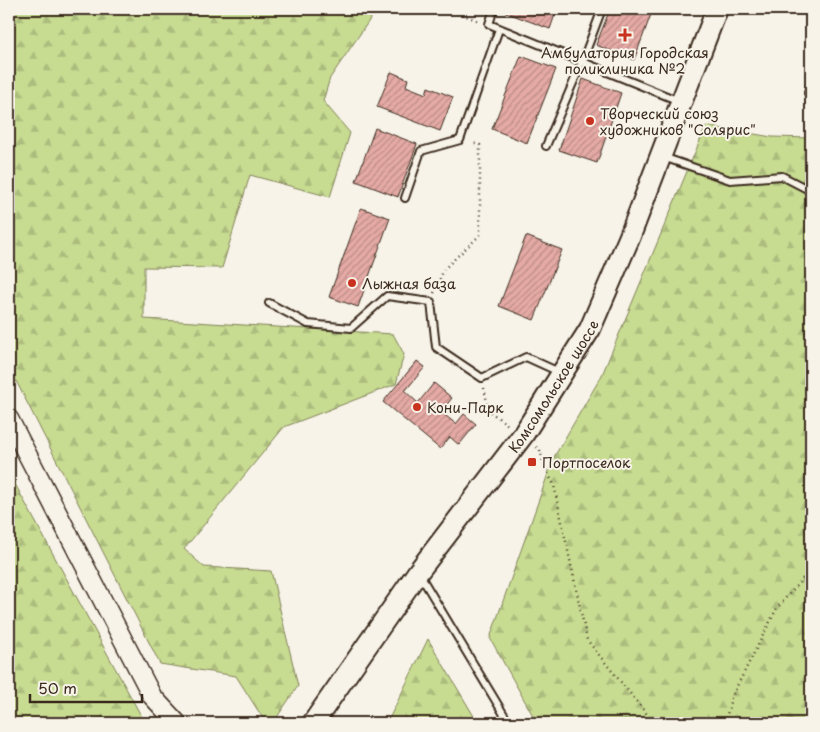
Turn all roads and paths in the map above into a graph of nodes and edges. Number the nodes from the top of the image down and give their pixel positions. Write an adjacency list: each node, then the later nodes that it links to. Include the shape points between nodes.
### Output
1 (448, 9): 5 (path)
2 (494, 9): 5 (lane)
3 (602, 9): 7 (lane)
4 (717, 9): 10 (main road, Комсомольское шоссе)
5 (488, 24): 6 (lane)
6 (499, 29): 7 (lane); 11 (lane)
7 (582, 62): 10 (lane); 12 (lane)
8 (811, 84): 9 (lane, via 808,93)
9 (811, 94)
10 (680, 102): 13 (main road, Комсомольское шоссе)
11 (460, 140): 15 (lane, via 421,152); 16 (path, via 480,145 480,235 444,269)
12 (546, 146)
13 (660, 156): 14 (lane, via 730,180 782,176); 18 (main road, Комсомольское шоссе, via 590,329)
14 (811, 191)
15 (405, 198)
16 (431, 302): 17 (lane, via 386,296 351,328 308,324); 18 (lane, via 436,347 482,378 526,357)
17 (269, 303)
18 (563, 374): 22 (main road, Комсомольское шоссе, via 523,435)
19 (9, 419): 23 (street, via 152,696)
20 (544, 466): 26 (path, via 554,485 586,640)
21 (811, 569): 27 (path, via 777,608 730,698)
22 (418, 572): 24 (main road, Комсомольское шоссе); 25 (lane)
23 (177, 723)
24 (313, 723)
25 (509, 723)
26 (654, 723)
27 (725, 723)

